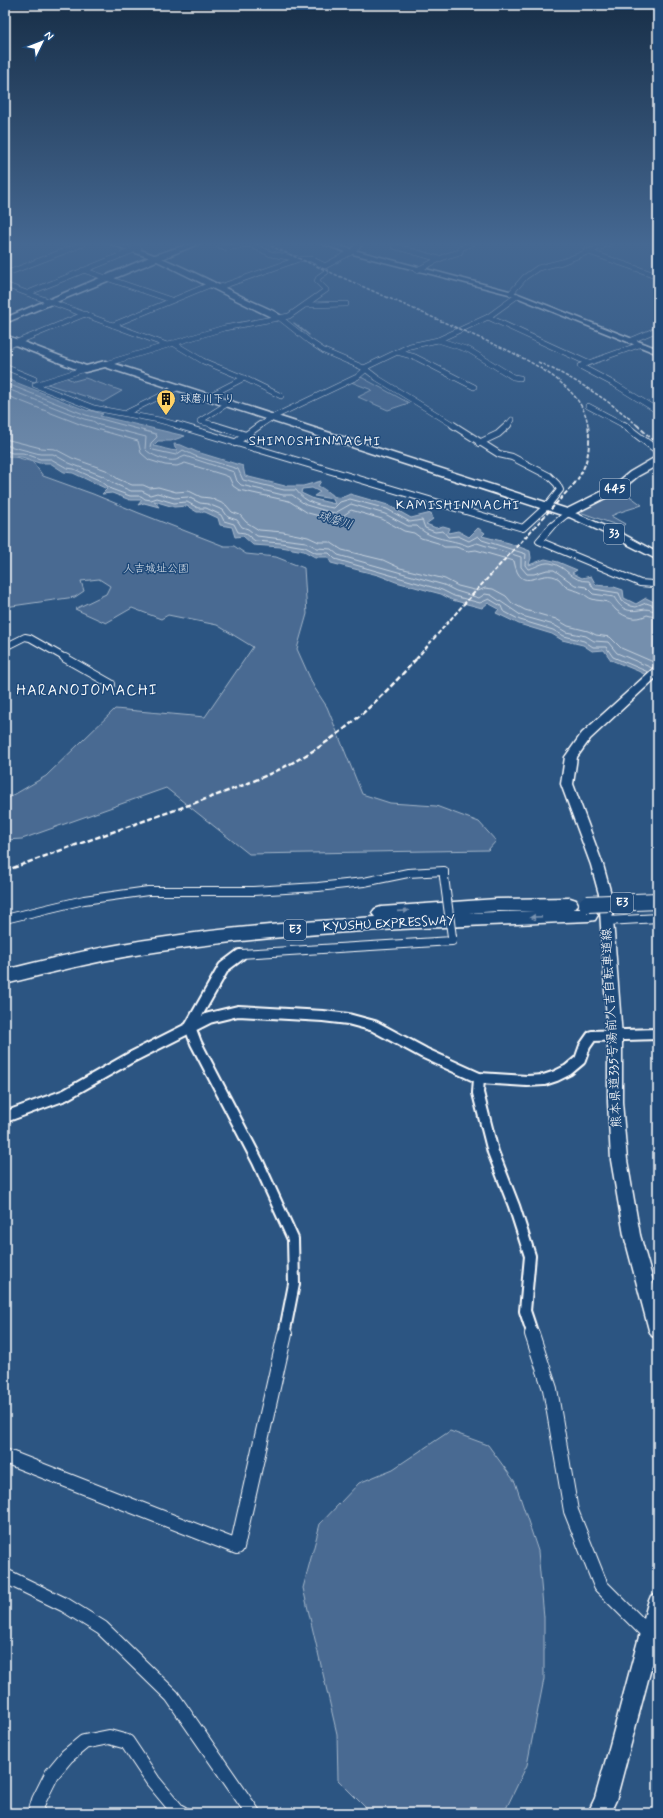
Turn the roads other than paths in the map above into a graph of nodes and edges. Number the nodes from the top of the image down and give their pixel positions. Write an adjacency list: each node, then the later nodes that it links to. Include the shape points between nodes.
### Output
1 (48, 329): 12 (street)
2 (125, 329): 13 (street)
3 (221, 329): 13 (street)
4 (295, 329): 22 (street, via 333,356)
5 (460, 329): 10 (street)
6 (514, 329): 18 (street)
7 (599, 329): 11 (street)
8 (658, 329): 11 (street)
9 (5, 338): 12 (highway)
10 (438, 340): 16 (street, via 410,346); 24 (street, via 470,350 513,377)
11 (630, 341): 14 (street)
12 (16, 342): 15 (street); 21 (highway)
13 (170, 344): 19 (street); 23 (street)
14 (640, 345): 17 (street); 18 (street)
15 (5, 347)
16 (397, 352): 22 (street); 27 (street, via 415,357)
17 (658, 352)
18 (588, 363): 34 (street, via 580,366 617,385)
19 (105, 364): 21 (highway); 28 (highway)
20 (5, 368): 25 (street)
21 (85, 368): 35 (street, via 35,385 94,408)
22 (364, 368): 36 (street, via 357,377); 40 (street)
23 (244, 378): 29 (street); 30 (street)
24 (520, 378)
25 (34, 379)
26 (46, 385): 33 (street)
27 (474, 387)
28 (177, 388): 30 (highway); 33 (street)
29 (282, 396)
30 (207, 397): 31 (highway)
31 (227, 404): 36 (highway); 38 (street, via 200,421)
32 (588, 406): 41 (street, via 639,434)
33 (128, 412): 35 (street)
34 (658, 412)
35 (144, 418): 39 (street, via 159,420)
36 (271, 418): 38 (street); 43 (highway)
37 (512, 420): 40 (street, via 496,436)
38 (246, 435): 39 (street)
39 (235, 443): 43 (street, via 523,528)
40 (480, 443): 43 (street, via 549,476 558,484 560,490)
41 (658, 451)
42 (658, 460): 44 (highway, 445, via 617,488)
43 (548, 505): 44 (highway)
44 (568, 513): 45 (main road, 33); 46 (street, via 539,541 640,583)
45 (658, 557)
46 (653, 584)
47 (5, 648): 49 (street, via 25,636)
48 (658, 670): 55 (street, 熊本県道335号湯前人吉自転車道線, via 586,736 571,757 567,784 597,865 605,894)
49 (111, 684)
50 (658, 901): 51 (highway, KYUSHU EXPRESSWAY / E3, bridge)
51 (588, 910): 52 (highway, KYUSHU EXPRESSWAY / E3); 56 (highway, KYUSHU EXPRESSWAY / E3, one-way to 51, via 87,946 239,924 497,905); 57 (highway, KYUSHU EXPRESSWAY / E3, one-way to 57, via 242,934 90,956)
52 (658, 911)
53 (658, 918): 55 (street)
54 (5, 919): 58 (street, bridge, via 84,900 148,891 246,892 364,882 420,872 444,871 452,941 241,954 224,967)
55 (607, 921): 60 (street, 熊本県道335号湯前人吉自転車道線)
56 (5, 966)
57 (5, 977)
58 (190, 1027): 61 (street, via 209,1018 238,1011 348,1019 374,1026 424,1053); 62 (street, via 65,1095); 64 (street, via 258,1162 293,1239 294,1284 290,1310 237,1547)
59 (658, 1034): 60 (street)
60 (615, 1037): 61 (street, via 592,1036 580,1060 568,1070 544,1080); 63 (street, 熊本県道335号湯前人吉自転車道線, via 615,1102 619,1160 632,1235)
61 (479, 1078): 67 (street, via 478,1093 493,1152 530,1256 525,1311 550,1389 571,1511 601,1586)
62 (5, 1117)
63 (658, 1330)
64 (5, 1456)
65 (5, 1576): 71 (street, via 65,1605 102,1628 172,1696)
66 (658, 1603): 67 (street)
67 (650, 1635): 68 (street)
68 (651, 1658): 72 (street)
69 (35, 1813): 70 (street, via 52,1774 67,1756 84,1742 109,1736 127,1742 153,1781)
70 (182, 1813)
71 (253, 1813)
72 (599, 1813)

